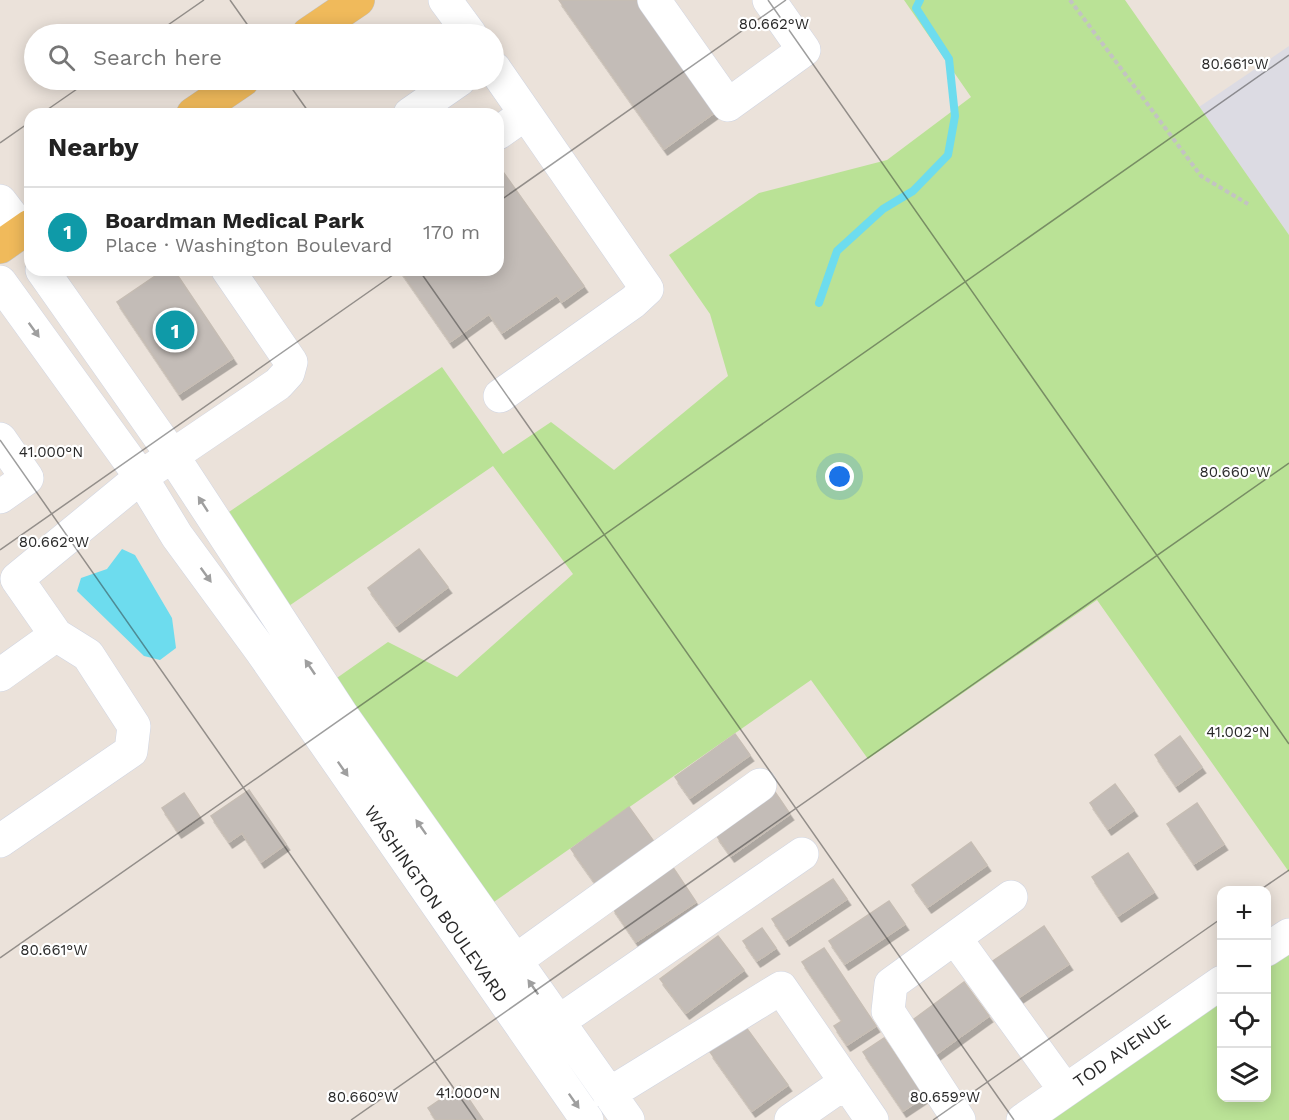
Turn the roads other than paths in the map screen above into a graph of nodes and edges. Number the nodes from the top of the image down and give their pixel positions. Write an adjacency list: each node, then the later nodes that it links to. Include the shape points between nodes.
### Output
1 (358, 0): 5 (main road)
2 (445, 0): 6 (street)
3 (654, 0): 4 (street, via 728,105 804,50)
4 (769, 0)
5 (323, 24)
6 (463, 24)
7 (504, 83): 12 (street)
8 (228, 90): 10 (main road)
9 (445, 90): 11 (street)
10 (202, 108)
11 (419, 108)
12 (525, 114): 13 (street); 19 (street, via 647,289)
13 (504, 129)
14 (0, 201): 15 (street)
15 (20, 238)
16 (46, 276): 21 (street, WASHINGTON BOULEVARD)
17 (232, 276): 21 (street, via 291,362 288,373 278,384)
18 (0, 282): 22 (street, WASHINGTON BOULEVARD, one-way to 22)
19 (500, 396)
20 (0, 439): 23 (street, via 27,478)
21 (172, 455): 22 (street); 26 (street, WASHINGTON BOULEVARD, one-way to 21)
22 (141, 477): 24 (street); 26 (street, WASHINGTON BOULEVARD, one-way to 26, via 177,537)
23 (0, 497)
24 (9, 585): 25 (street)
25 (56, 635): 27 (street); 30 (street, via 88,655 135,726 131,751)
26 (275, 643): 28 (street, WASHINGTON BOULEVARD)
27 (0, 675)
28 (330, 724): 36 (street, WASHINGTON BOULEVARD, one-way to 28); 40 (street, WASHINGTON BOULEVARD, one-way to 40)
29 (760, 785): 36 (street)
30 (0, 841)
31 (802, 854): 38 (street)
32 (1011, 897): 34 (street)
33 (1289, 935): 35 (street)
34 (955, 938): 42 (street); 48 (street, via 891,984 888,1011)
35 (1271, 947)
36 (515, 961): 38 (street, WASHINGTON BOULEVARD, one-way to 36)
37 (1217, 985): 42 (street, TOD AVENUE)
38 (558, 1022): 39 (street, WASHINGTON BOULEVARD)
39 (581, 1055): 40 (street); 43 (street, WASHINGTON BOULEVARD)
40 (555, 1074): 44 (street, WASHINGTON BOULEVARD, one-way to 44)
41 (846, 1082): 43 (street, via 781,988); 46 (street); 47 (street)
42 (1065, 1090): 49 (street, TOD AVENUE)
43 (609, 1094): 45 (street, WASHINGTON BOULEVARD)
44 (587, 1120)
45 (628, 1120)
46 (791, 1120)
47 (872, 1120)
48 (959, 1120)
49 (1023, 1120)

